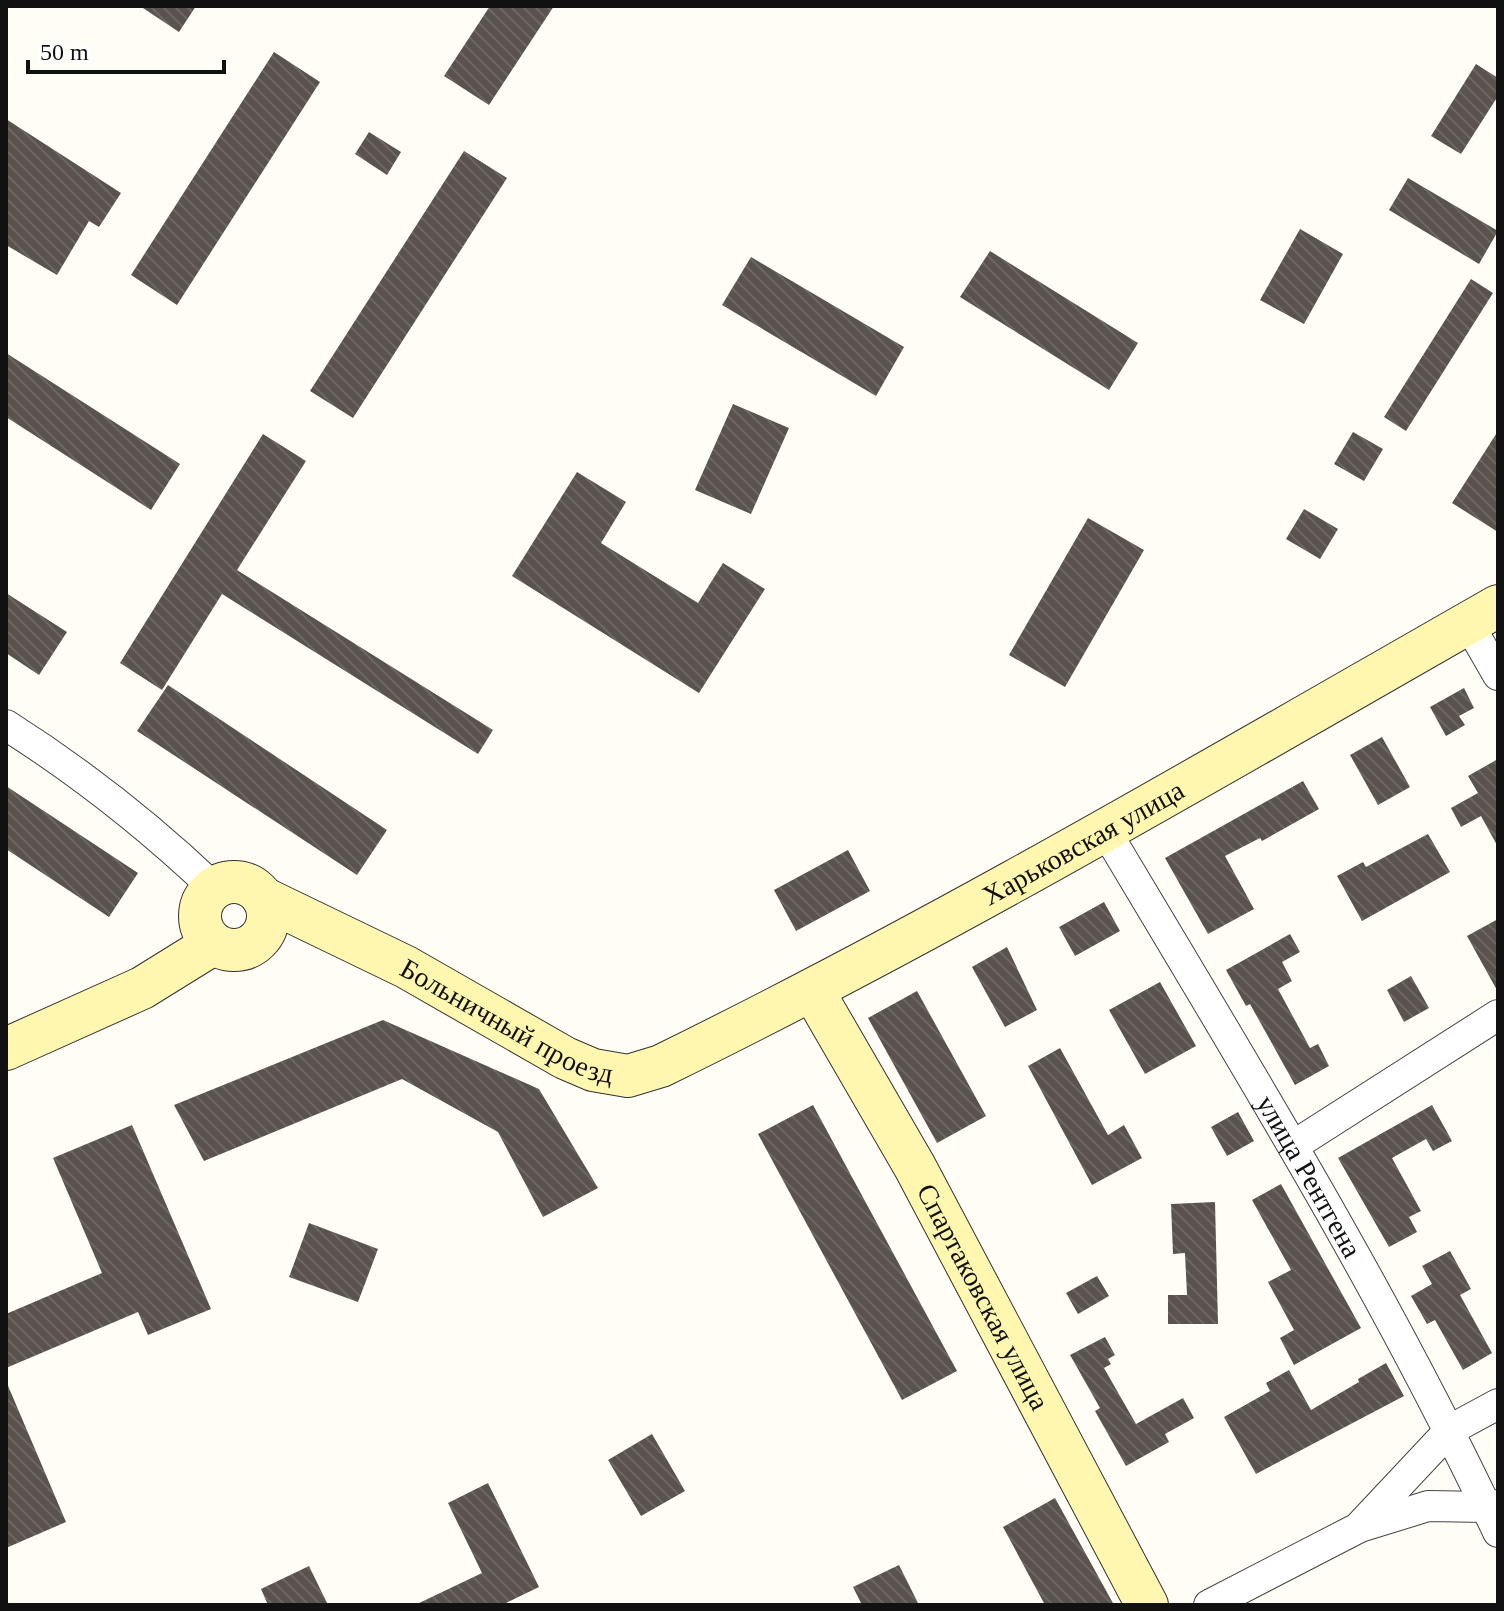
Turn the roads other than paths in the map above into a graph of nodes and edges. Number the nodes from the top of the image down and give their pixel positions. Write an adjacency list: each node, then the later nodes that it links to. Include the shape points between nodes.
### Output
1 (1483, 614): 2 (street); 4 (street, Харьковская улица)
2 (1498, 675)
3 (6, 725): 5 (street, via 166,842)
4 (1105, 830): 9 (street, Харьковская улица); 13 (street, улица Рентгена)
5 (214, 888): 6 (street, via 246,883); 7 (street, via 199,915 205,936)
6 (263, 898): 7 (street, via 268,921 262,936); 8 (street, Больничный проезд)
7 (232, 945): 8 (street, Больничный проезд); 11 (street)
8 (358, 945): 12 (street, Больничный проезд, via 593,1070 628,1076)
9 (813, 991): 12 (street, Харьковская улица); 18 (street, Спартаковская улица, via 915,1167)
10 (1498, 1015): 13 (street)
11 (6, 1049)
12 (661, 1066)
13 (1293, 1146): 15 (street, улица Рентгена)
14 (1498, 1404): 15 (street)
15 (1450, 1430): 16 (street, улица Рентгена); 17 (street)
16 (1494, 1515): 17 (street, via 1428,1506)
17 (1358, 1528): 19 (street)
18 (1147, 1605)
19 (1209, 1605)

